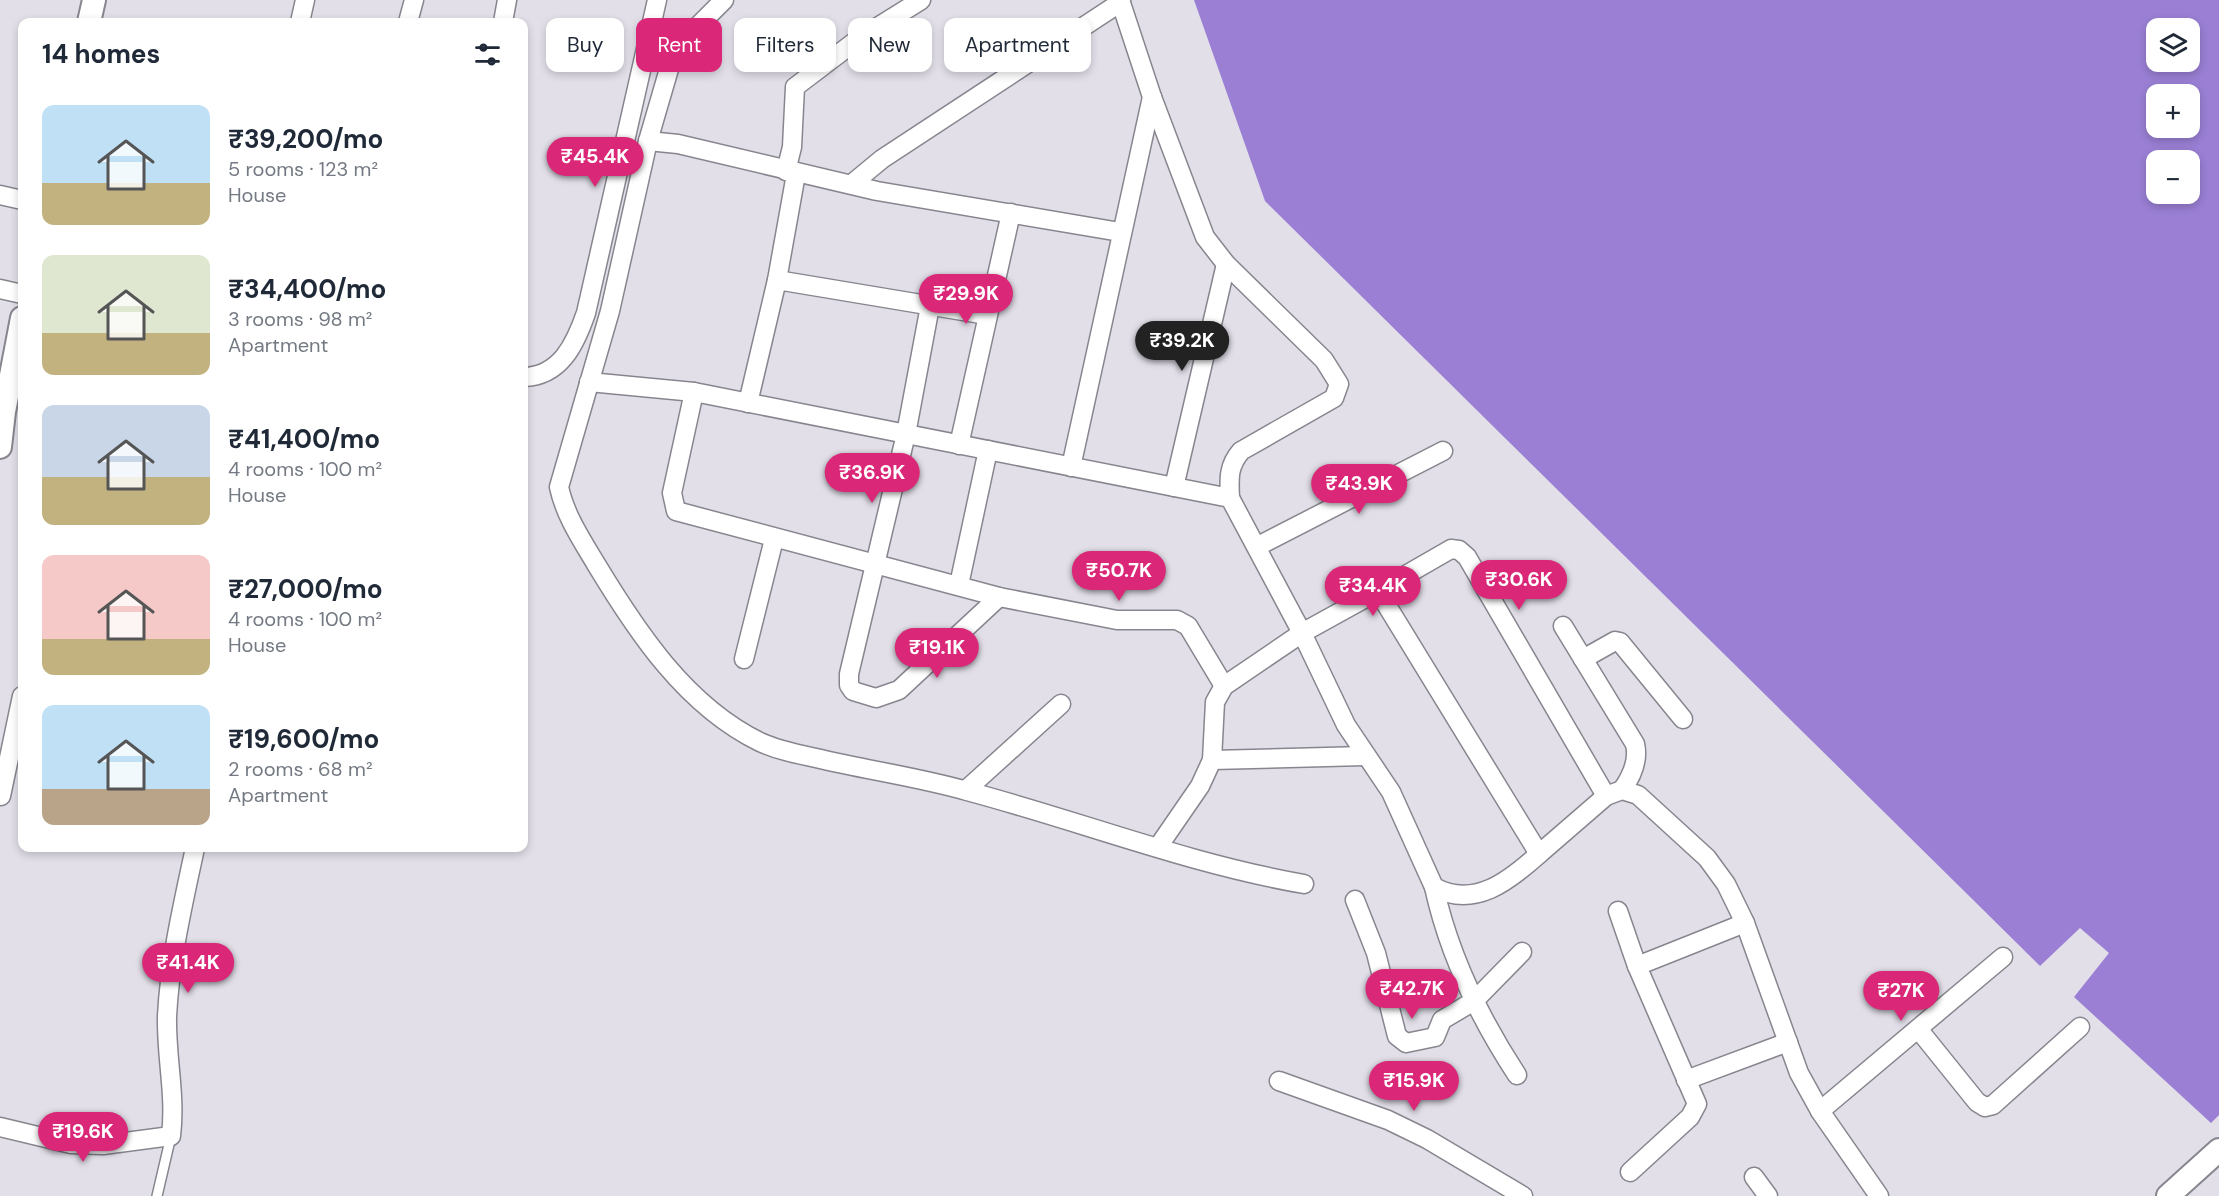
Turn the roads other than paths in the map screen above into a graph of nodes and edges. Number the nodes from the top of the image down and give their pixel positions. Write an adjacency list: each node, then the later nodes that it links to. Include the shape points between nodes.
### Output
1 (94, 0): 9 (street)
2 (305, 0): 10 (street)
3 (414, 0): 11 (street)
4 (507, 0): 12 (street)
5 (657, 0): 28 (street, via 579,334 556,368)
6 (724, 0): 14 (street, via 681,43 673,57)
7 (921, 0): 15 (street, via 857,40 795,87)
8 (1120, 1): 13 (street); 16 (street, via 882,159)
9 (90, 18)
10 (301, 18)
11 (409, 18)
12 (503, 18)
13 (1152, 97): 20 (street); 21 (street, via 1193,212 1205,237)
14 (648, 141): 15 (street, via 678,144); 29 (street, via 610,311)
15 (791, 172): 16 (street); 22 (street)
16 (853, 183): 19 (street, via 878,191)
17 (0, 195): 18 (street)
18 (18, 199)
19 (1011, 213): 20 (street); 26 (street)
20 (1120, 232): 37 (street)
21 (1226, 264): 38 (street); 39 (street, via 1324,360 1339,384 1334,398 1241,451 1232,461 1228,476)
22 (777, 280): 25 (street); 31 (street)
23 (0, 289): 24 (street)
24 (18, 293)
25 (930, 306): 26 (street); 32 (street)
26 (987, 315): 33 (street)
27 (18, 339): 34 (street)
28 (528, 377)
29 (589, 382): 30 (street); 56 (street, via 559,487 563,507 618,601 664,664 709,709 760,742 836,763)
30 (694, 392): 31 (street); 40 (street, via 672,493 676,511)
31 (748, 403): 32 (street)
32 (906, 434): 33 (street); 42 (street)
33 (958, 444): 35 (street)
34 (0, 447)
35 (988, 450): 37 (street); 43 (street)
36 (1443, 451): 41 (street)
37 (1071, 466): 38 (street)
38 (1174, 488): 39 (street)
39 (1230, 498): 41 (street)
40 (774, 539): 42 (street); 48 (street)
41 (1258, 546): 47 (street)
42 (876, 566): 43 (street); 45 (street, via 848,680 853,691 876,698 899,690)
43 (959, 585): 45 (street)
44 (1377, 591): 47 (street); 57 (street, via 1451,549 1459,550); 61 (street)
45 (999, 597): 50 (street, via 1117,620 1177,620 1188,626)
46 (1563, 626): 49 (street)
47 (1302, 633): 50 (street); 54 (street)
48 (744, 659)
49 (1583, 659): 53 (street, via 1620,642); 57 (street, via 1635,744 1637,756)
50 (1224, 686): 55 (street, via 1215,702)
51 (1061, 704): 56 (street)
52 (18, 716): 58 (street)
53 (1683, 719)
54 (1364, 756): 55 (street); 63 (street, via 1391,792)
55 (1212, 760): 59 (street, via 1200,786)
56 (966, 790): 59 (street)
57 (1614, 793): 61 (street); 66 (street, via 1638,795 1707,858 1726,884)
58 (2, 796)
59 (1158, 847): 62 (street, via 1258,876)
60 (194, 852): 79 (street, via 172,957 167,1017 174,1106)
61 (1539, 854): 63 (street, via 1513,878 1487,891 1463,896)
62 (1304, 884)
63 (1434, 887): 70 (street, via 1449,942)
64 (1355, 900): 70 (street, via 1376,953 1400,1040 1406,1043 1432,1038 1442,1020)
65 (1617, 911): 69 (street)
66 (1745, 923): 69 (street); 73 (street)
67 (1522, 952): 70 (street)
68 (2003, 957): 72 (street)
69 (1637, 966): 75 (street)
70 (1474, 1001): 74 (street)
71 (2080, 1027): 72 (street, via 1993,1106 1985,1107)
72 (1919, 1030): 77 (street)
73 (1788, 1042): 75 (street); 77 (street, via 1799,1074)
74 (1517, 1075)
75 (1686, 1080): 81 (street, via 1697,1104 1695,1111)
76 (1279, 1081): 85 (street, via 1398,1125)
77 (1820, 1111): 83 (street)
78 (0, 1127): 79 (street, via 70,1144 102,1145)
79 (171, 1136): 84 (lane)
80 (2219, 1150): 87 (street)
81 (1630, 1172)
82 (1754, 1177): 86 (street)
83 (1873, 1194)
84 (157, 1196)
85 (1523, 1196)
86 (1768, 1196)
87 (2168, 1196)

